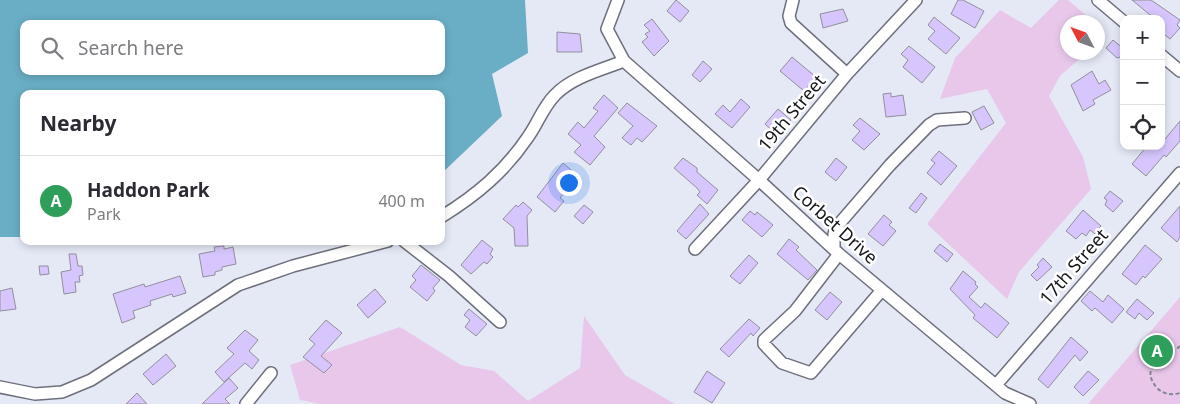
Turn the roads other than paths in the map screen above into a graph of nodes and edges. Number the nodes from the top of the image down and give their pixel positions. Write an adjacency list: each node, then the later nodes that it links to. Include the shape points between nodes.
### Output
1 (618, 0): 7 (street, via 607,28)
2 (793, 0): 9 (street, via 789,16 791,23)
3 (916, 0): 9 (street, 19th Street)
4 (1098, 0): 5 (street)
5 (1120, 19)
6 (1165, 58): 8 (street)
7 (624, 61): 12 (street, Corbet Drive); 13 (street, via 586,76 556,94 515,155 492,182)
8 (1180, 71)
9 (847, 74): 12 (street, 19th Street)
10 (966, 118): 17 (street, via 937,120 890,165 839,224 834,234)
11 (1180, 172): 21 (street, 17th Street)
12 (760, 180): 16 (street, 19th Street); 17 (street, Corbet Drive)
13 (445, 214)
14 (373, 245): 22 (street, via 278,270 238,286 92,380 62,392 34,394)
15 (409, 245): 19 (street)
16 (696, 250)
17 (836, 252): 18 (street, Corbet Drive); 18 (street, via 795,311 764,340 782,363 811,373)
18 (882, 290): 21 (street, Corbet Drive)
19 (500, 322)
20 (271, 373): 23 (street)
21 (996, 385): 24 (street, Corbet Drive, via 1005,393)
22 (0, 387)
23 (246, 404)
24 (1030, 404)

